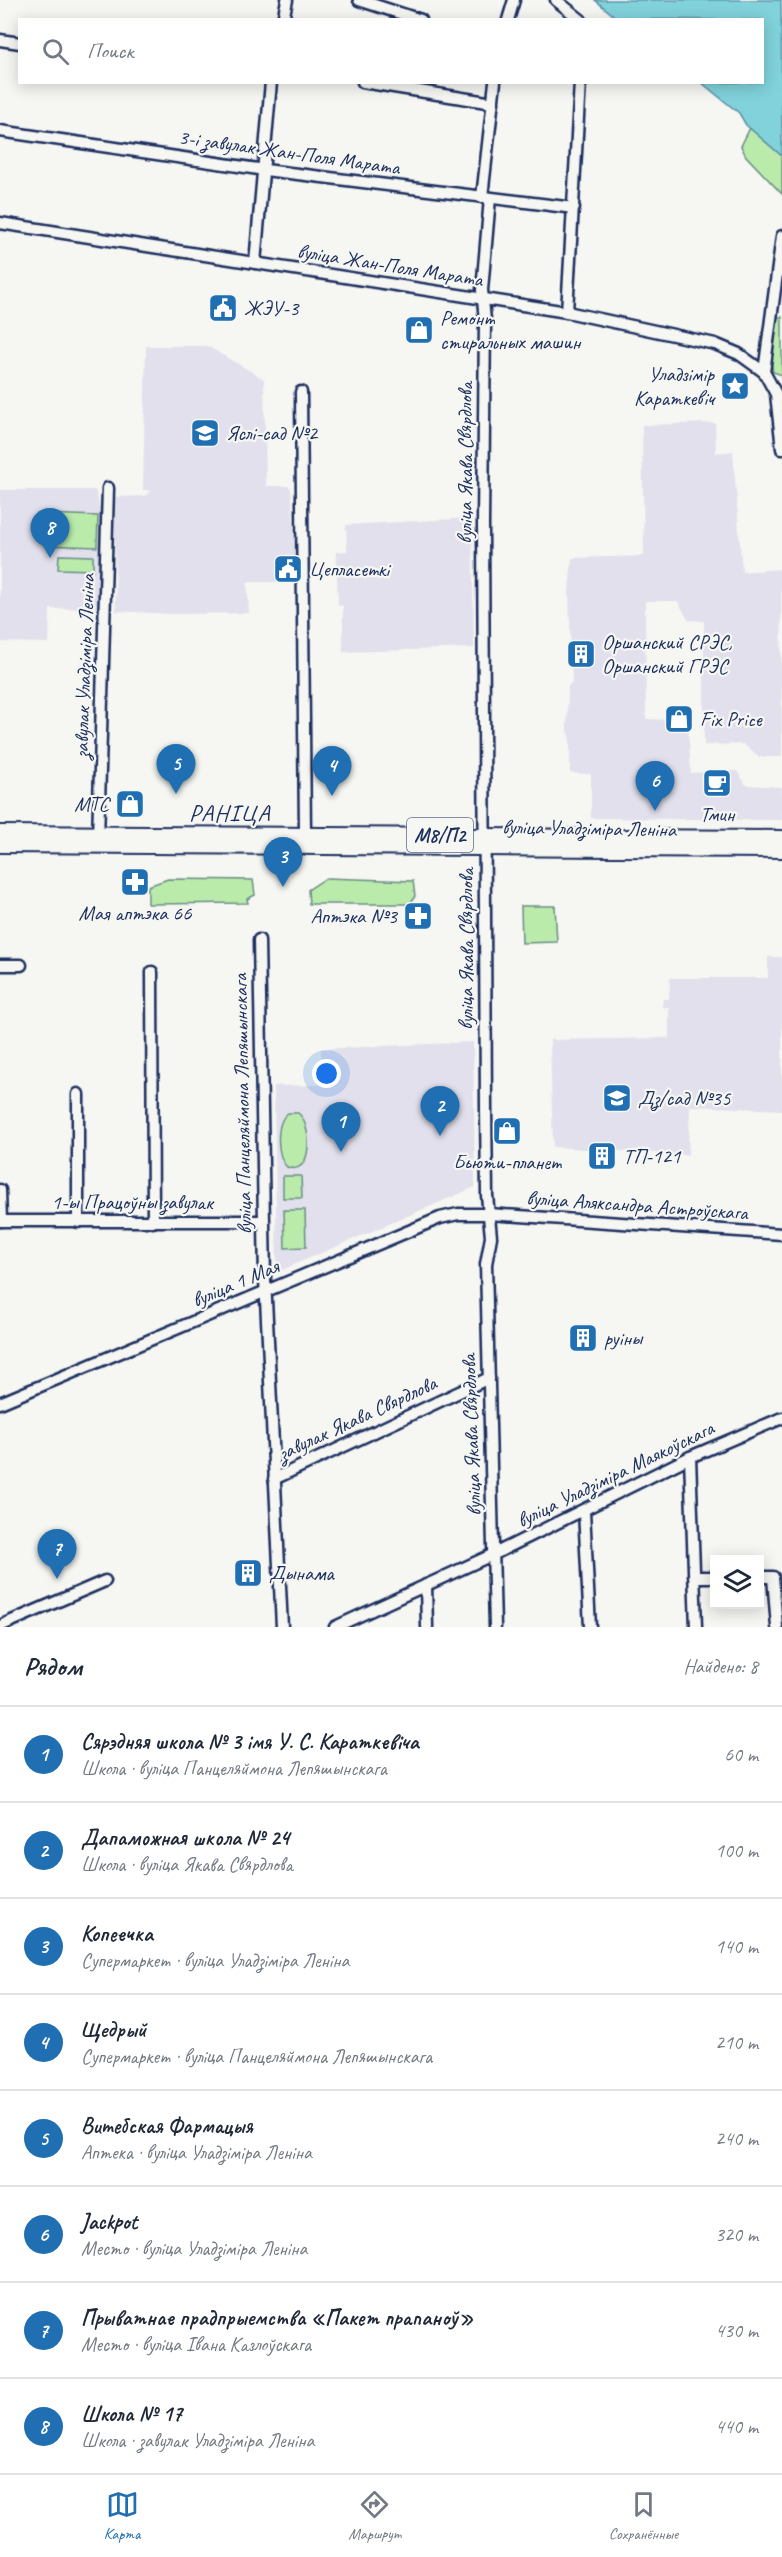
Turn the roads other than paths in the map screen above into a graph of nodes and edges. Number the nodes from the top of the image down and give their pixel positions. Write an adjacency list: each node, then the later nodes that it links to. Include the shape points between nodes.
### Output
1 (287, 0): 5 (street)
2 (359, 0): 6 (street)
3 (514, 0): 7 (street)
4 (556, 0): 8 (street)
5 (283, 18)
6 (415, 18)
7 (509, 18)
8 (578, 18)
9 (0, 40): 10 (street)
10 (18, 43)
11 (271, 84): 17 (street)
12 (375, 84): 15 (street)
13 (495, 84): 15 (street, вуліца Якава Свярдлова)
14 (580, 84): 19 (street)
15 (493, 103): 18 (street, вуліца Якава Свярдлова)
16 (0, 130): 17 (street, 3-і завулак Жан-Поля Марата)
17 (265, 170): 18 (street, 3-і завулак Жан-Поля Марата); 22 (street)
18 (486, 198): 19 (street, 3-і завулак Жан-Поля Марата); 23 (street, вуліца Якава Свярдлова)
19 (574, 208): 24 (street)
20 (0, 223): 22 (street, вуліца Жан-Поля Марата)
21 (782, 236): 25 (street)
22 (255, 263): 23 (street, вуліца Жан-Поля Марата)
23 (483, 300): 24 (street, вуліца Жан-Поля Марата); 33 (street, вуліца Якава Свярдлова)
24 (567, 312): 25 (street, вуліца Жан-Поля Марата, via 716,344)
25 (764, 372): 27 (street, via 776,394)
26 (301, 392): 30 (street)
27 (782, 449)
28 (108, 488): 32 (street, завулак Уладзіміра Леніна)
29 (0, 834): 32 (main road, вуліца Уладзіміра Леніна / М8/П2)
30 (305, 834): 32 (main road, вуліца Уладзіміра Леніна / М8/П2); 33 (main road, вуліца Уладзіміра Леніна / М8/П2)
31 (782, 838): 33 (main road, вуліца Уладзіміра Леніна / М8/П2)
32 (98, 839): 33 (main road, вуліца Уладзіміра Леніна / М8/П2); 34 (main road, вуліца Уладзіміра Леніна / М8/П2)
33 (486, 841): 35 (main road, вуліца Уладзіміра Леніна / М8/П2); 42 (street, вуліца Якава Свярдлова)
34 (0, 844)
35 (782, 850)
36 (259, 940): 44 (street, вуліца Панцеляймона Лепяшынскага)
37 (0, 965): 38 (street)
38 (21, 965)
39 (153, 972): 46 (street)
40 (78, 1094): 45 (street)
41 (0, 1190): 43 (street)
42 (489, 1214): 47 (street, вуліца Аляксандра Астроўскага); 48 (street, вуліца 1 Мая, via 440,1218); 49 (street, вуліца Якава Свярдлова)
43 (1, 1221): 45 (street, 1-ы Працоўны завулак)
44 (263, 1221): 46 (street, 1-ы Працоўны завулак); 48 (street, вуліца Панцеляймона Лепяшынскага)
45 (78, 1222): 46 (street, 1-ы Працоўны завулак)
46 (153, 1222)
47 (782, 1234)
48 (265, 1291): 50 (street, вуліца 1 Мая); 53 (street, вуліца Панцеляймона Лепяшынскага)
49 (489, 1378): 53 (street, завулак Якава Свярдлова); 55 (street, вуліца Якава Свярдлова)
50 (0, 1403)
51 (782, 1418): 52 (street, вуліца Уладзіміра Маякоўскага)
52 (690, 1456): 54 (street, вуліца Уладзіміра Маякоўскага); 56 (street)
53 (274, 1479): 63 (street, вуліца Панцеляймона Лепяшынскага)
54 (585, 1510): 55 (street, вуліца Уладзіміра Маякоўскага); 67 (street)
55 (494, 1554): 60 (street, вуліца Уладзіміра Маякоўскага); 66 (street, вуліца Якава Свярдлова)
56 (695, 1577): 57 (street); 68 (street)
57 (710, 1577)
58 (764, 1577): 69 (street, via 774,1577)
59 (105, 1581): 62 (street)
60 (426, 1585): 61 (street, вуліца Уладзіміра Маякоўскага); 65 (street)
61 (349, 1624): 64 (street, вуліца Уладзіміра Маякоўскага)
62 (0, 1626)
63 (282, 1627)
64 (336, 1627)
65 (427, 1627)
66 (495, 1627)
67 (590, 1627)
68 (696, 1627)
69 (777, 1627)

